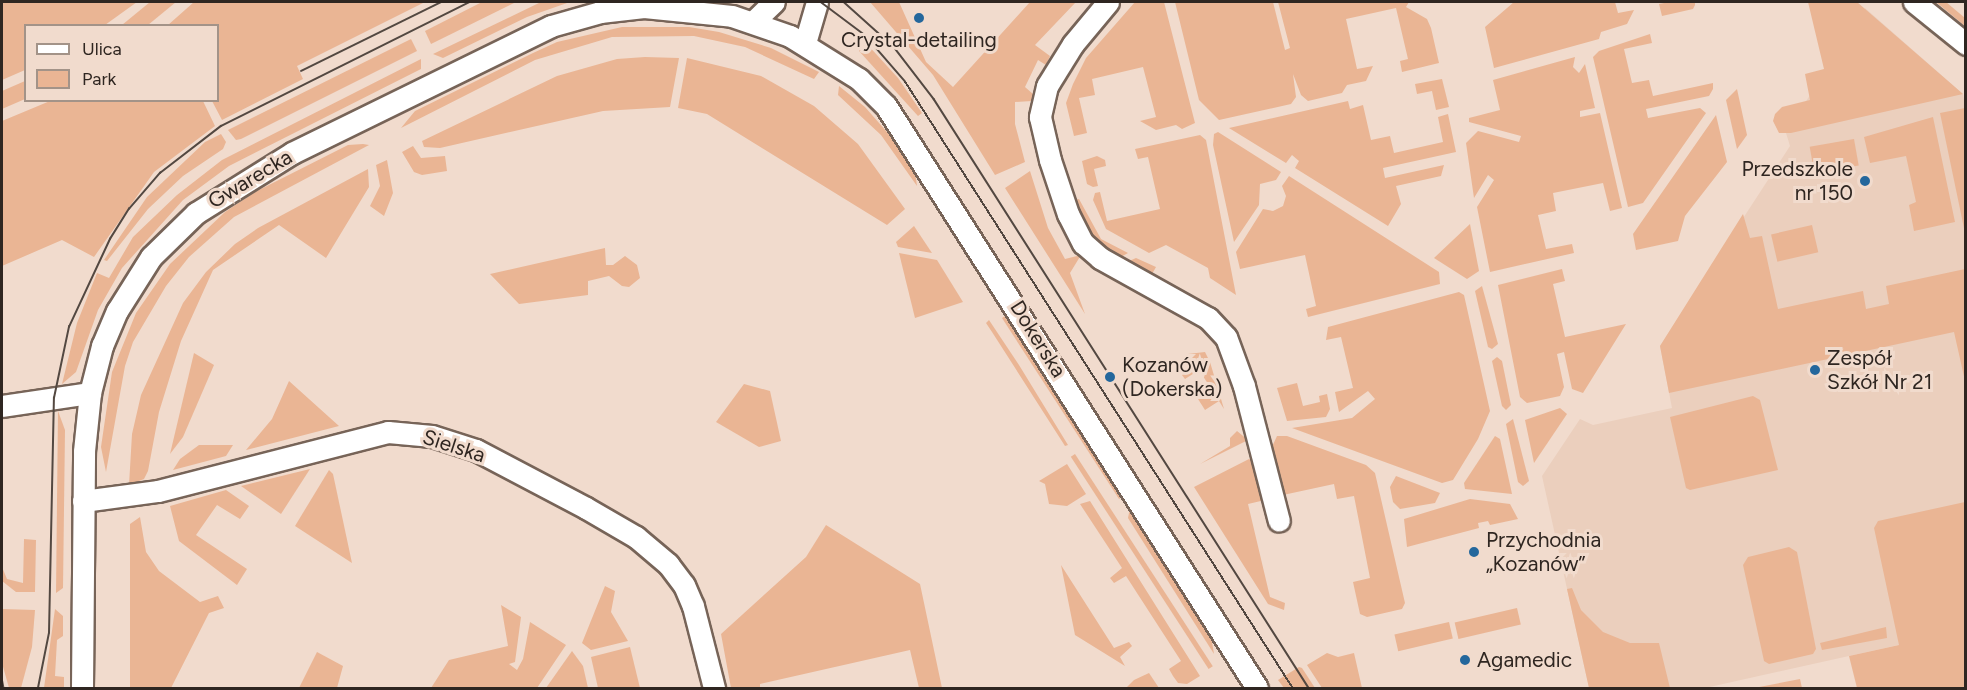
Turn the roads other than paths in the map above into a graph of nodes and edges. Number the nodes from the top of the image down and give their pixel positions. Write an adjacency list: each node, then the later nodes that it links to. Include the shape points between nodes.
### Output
1 (774, 2): 5 (street)
2 (817, 2): 7 (street)
3 (1108, 2): 12 (street, via 1053,74 1042,101 1042,131 1068,214 1083,243 1100,258 1208,318 1227,338 1244,386)
4 (1914, 2): 8 (street)
5 (753, 22): 6 (street, Gwarecka); 9 (street, Gwarecka, via 698,10 644,7 600,12 551,26 255,173 196,213 151,257 117,311 102,346)
6 (777, 31): 7 (street, Dokerska)
7 (805, 43): 15 (street, Dokerska, via 859,79 886,106 917,148)
8 (1965, 44)
9 (90, 393): 10 (street); 11 (street, Gwarecka)
10 (2, 406)
11 (83, 501): 13 (street, Gwarecka); 14 (street, Sielska, via 159,490 388,432 432,436 476,450 586,508 636,537 668,564 684,585 693,606)
12 (1279, 521)
13 (82, 687)
14 (714, 688)
15 (1257, 688)

